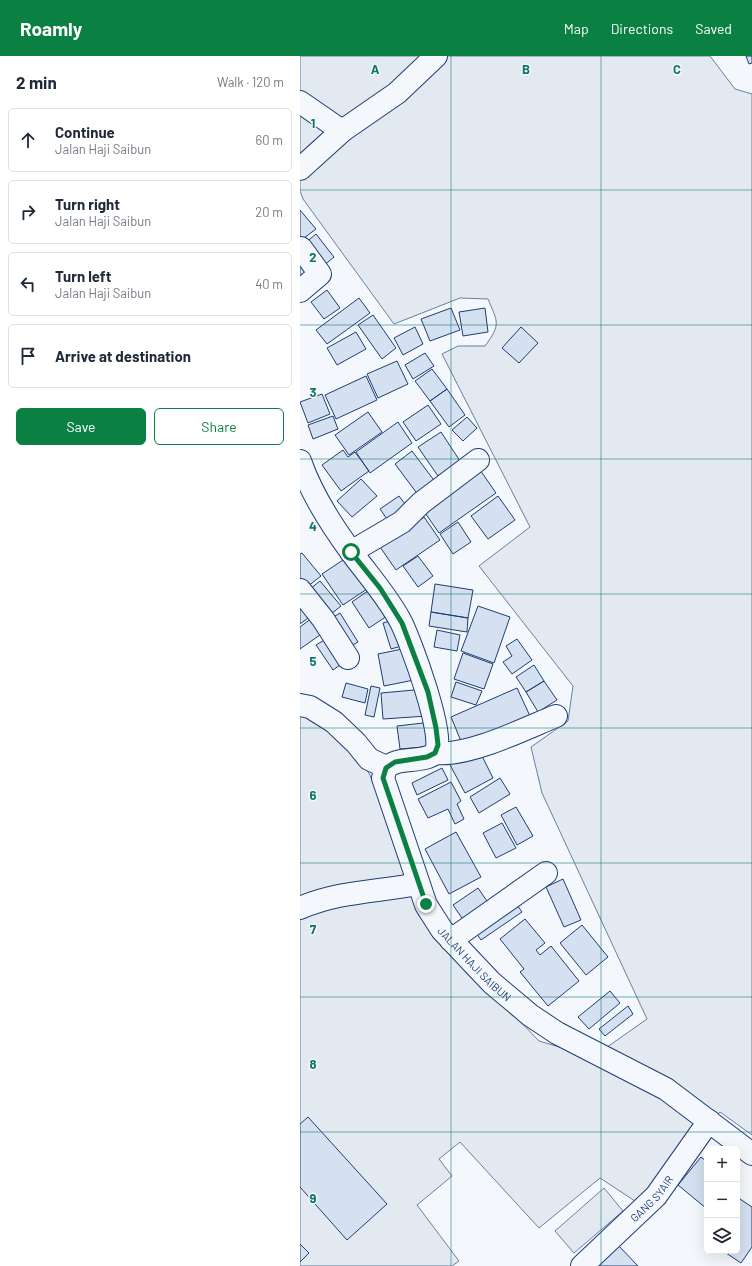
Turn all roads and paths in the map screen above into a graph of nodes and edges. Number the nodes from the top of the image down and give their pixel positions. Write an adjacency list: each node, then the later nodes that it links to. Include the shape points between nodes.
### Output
1 (436, 56): 3 (street, via 397,93)
2 (300, 102): 3 (street)
3 (342, 131): 4 (street)
4 (300, 169)
5 (301, 248): 6 (street, via 320,274)
6 (300, 291)
7 (478, 460): 10 (street, via 421,503 402,522)
8 (300, 461): 9 (street)
9 (304, 488): 10 (street)
10 (351, 552): 15 (street, via 380,588 402,623 428,692 438,745)
11 (300, 590): 12 (street, via 323,619)
12 (348, 658)
13 (300, 705): 16 (street, via 310,707 334,722 369,759)
14 (556, 716): 15 (street, via 493,741 448,754)
15 (435, 753): 16 (street, via 427,757 395,762)
16 (386, 768): 18 (street, JALAN HAJI SAIBUN, via 383,778)
17 (546, 872): 20 (street)
18 (418, 884): 19 (street, via 321,899); 20 (street, JALAN HAJI SAIBUN, via 426,904)
19 (300, 908)
20 (451, 940): 21 (street, JALAN HAJI SAIBUN, via 492,983 530,1015 557,1033 666,1089)
21 (709, 1121): 22 (street, JALAN HAJI SAIBUN); 23 (street, GANG SYAIR, via 656,1196)
22 (752, 1154)
23 (582, 1266)

